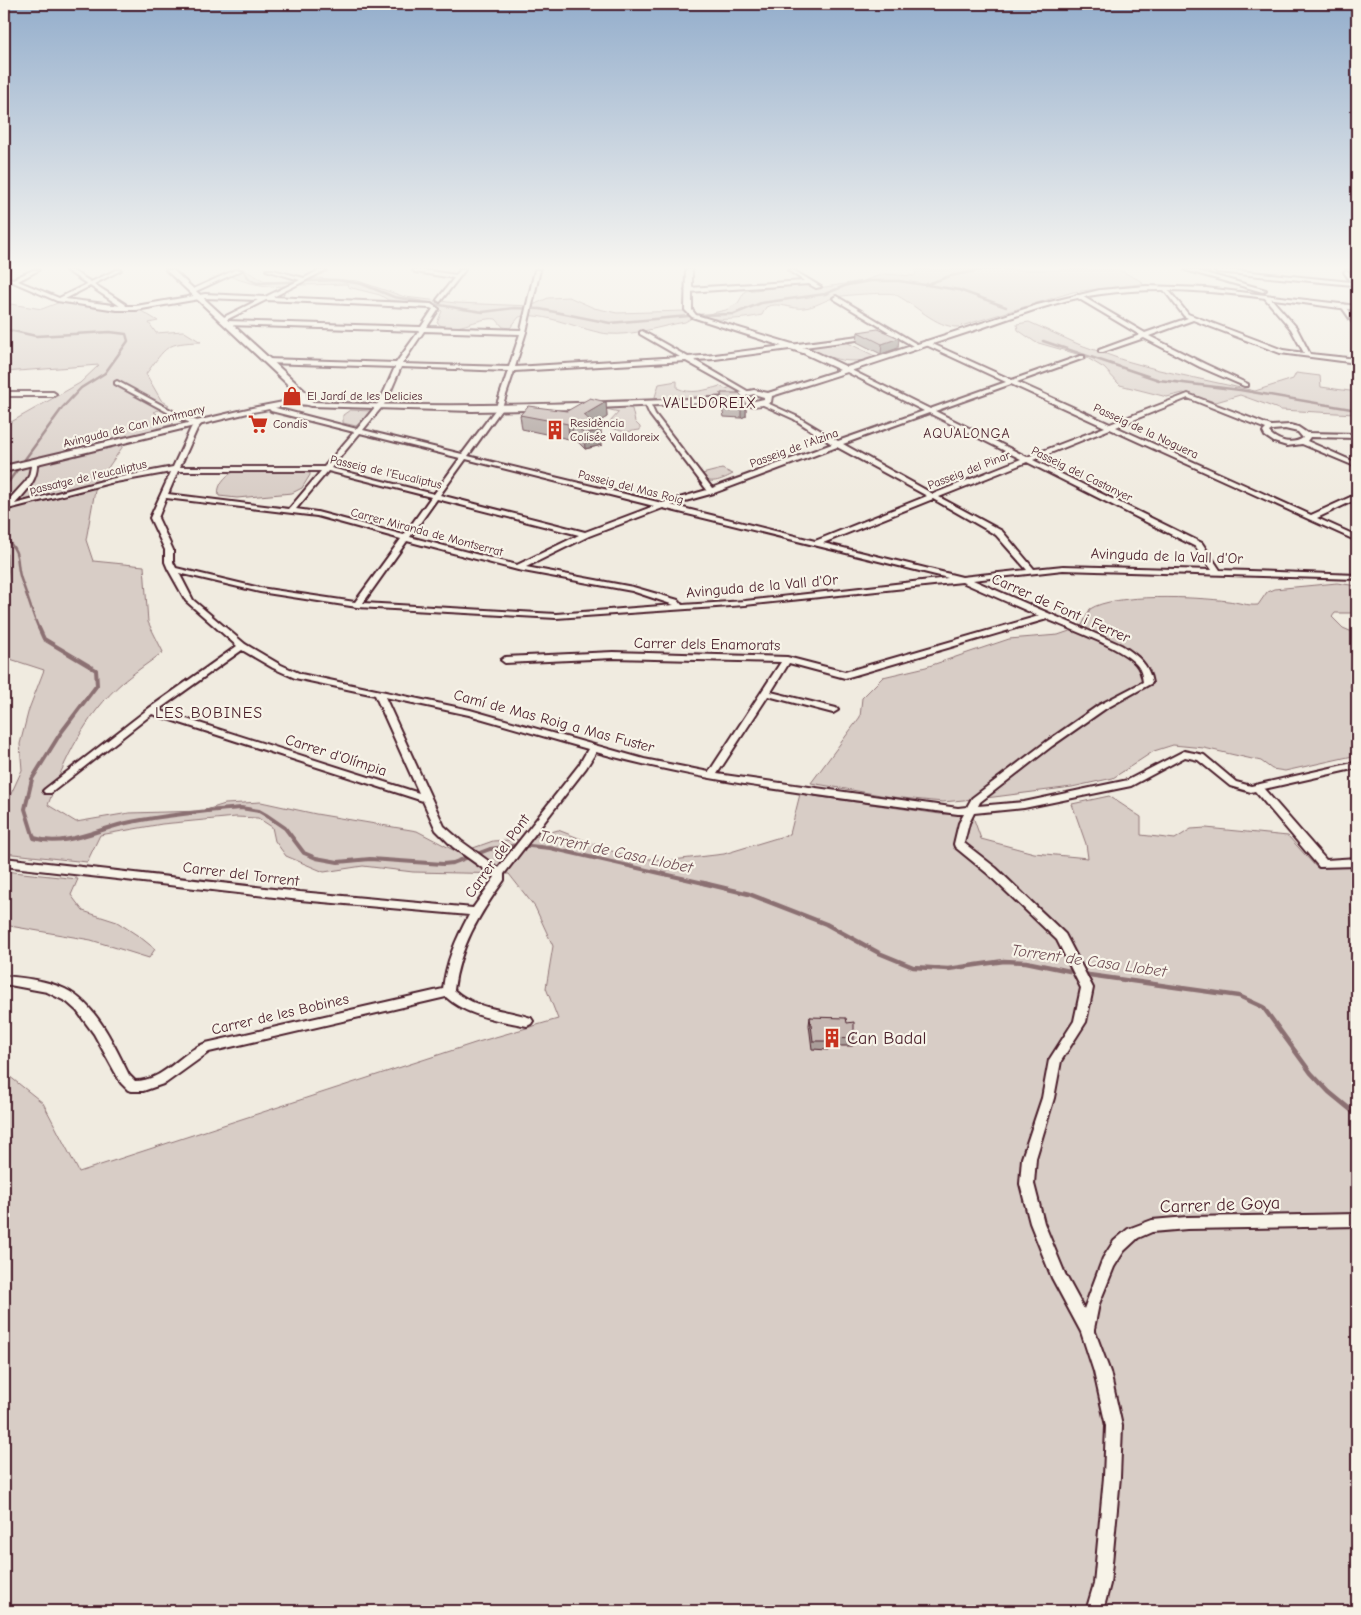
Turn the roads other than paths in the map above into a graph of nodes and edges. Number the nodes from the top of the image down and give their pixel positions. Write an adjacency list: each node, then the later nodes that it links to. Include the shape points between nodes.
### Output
1 (249, 345): 17 (street)
2 (411, 345): 19 (street)
3 (519, 345): 20 (street)
4 (662, 345): 16 (street)
5 (797, 345): 11 (street)
6 (931, 345): 22 (street, Passeig de la Noguera)
7 (1116, 345): 13 (street)
8 (1162, 345): 24 (street)
9 (1266, 345): 14 (street, via 1287,353)
10 (1303, 345): 14 (street)
11 (792, 346): 16 (street); 21 (street)
12 (917, 346): 21 (street)
13 (1101, 351)
14 (1308, 355): 18 (street)
15 (1082, 358): 22 (street, Passeig de l'Alzina)
16 (685, 360): 20 (street); 27 (street)
17 (266, 361): 19 (street); 29 (street, via 303,394)
18 (1357, 361)
19 (398, 364): 20 (street); 32 (street)
20 (511, 369): 33 (street)
21 (845, 369): 28 (street); 34 (street, Passeig del Castanyer)
22 (1013, 382): 34 (street, Passeig de l'Alzina); 37 (street, Passeig de la Noguera)
23 (117, 383): 36 (street, via 182,418)
24 (1246, 385)
25 (4, 394): 26 (street)
26 (53, 394)
27 (744, 396): 28 (street, via 750,403); 30 (street)
28 (765, 399): 42 (street)
29 (304, 404): 31 (street, Avinguda de Can Montmany); 32 (street); 35 (street)
30 (648, 404): 33 (street); 50 (street, via 652,414)
31 (270, 407): 35 (street, Passeig del Mas Roig); 36 (street, Avinguda de Can Montmany)
32 (379, 409): 33 (street); 39 (street)
33 (498, 410): 43 (street)
34 (928, 412): 42 (street, Passeig de l'Alzina); 44 (street, Passeig del Castanyer)
35 (292, 415): 39 (street, Passeig del Mas Roig)
36 (199, 423): 45 (street, Avinguda de Can Montmany); 49 (street, Camí de Mas Roig a Mas Fuster)
37 (1109, 426): 38 (street, Passeig del Pinar, via 1188,396); 44 (street, Passeig del Pinar); 58 (street, Passeig de la Noguera)
38 (1270, 428): 41 (street, via 1292,428); 41 (street, via 1266,432 1274,440 1291,444)
39 (359, 431): 43 (street, Passeig del Mas Roig); 48 (street)
40 (1357, 436): 41 (street)
41 (1305, 438): 46 (street)
42 (837, 444): 50 (street, Passeig de l'Alzina); 53 (street)
43 (462, 458): 51 (street); 55 (street, Passeig del Mas Roig)
44 (1026, 460): 53 (street, Passeig del Pinar); 66 (street, Passeig del Castanyer, via 1199,545)
45 (34, 463): 47 (street, Avinguda de Can Montmany); 56 (street, via 28,484)
46 (1357, 465)
47 (4, 469)
48 (328, 469): 49 (street, Passeig de l'Eucaliptus); 51 (street, Passeig de l'Eucaliptus); 57 (street)
49 (176, 470): 52 (street, Camí de Mas Roig a Mas Fuster); 56 (street, passatge de l'eucaliptus, via 110,481)
50 (711, 491): 55 (street, Passeig de l'Alzina)
51 (436, 495): 59 (street, Passeig de l'Eucaliptus); 60 (street)
52 (164, 496): 57 (street, Carrer Miranda de Montserrat); 63 (street, Camí de Mas Roig a Mas Fuster, via 154,518 169,550)
53 (931, 496): 62 (street, Passeig del Pinar); 65 (street, via 999,533)
54 (1357, 496): 58 (street)
55 (661, 506): 59 (street, Passeig de l'Alzina); 62 (street, Passeig del Mas Roig)
56 (5, 509)
57 (291, 511): 60 (street, Carrer Miranda de Montserrat, via 317,514)
58 (1311, 518): 61 (street, Passeig de la Noguera)
59 (586, 534): 64 (street, Passeig de l'Alzina)
60 (407, 537): 64 (street, Carrer Miranda de Montserrat); 69 (street)
61 (1357, 539)
62 (815, 544): 68 (street, Passeig del Mas Roig)
63 (172, 568): 69 (street, Avinguda de la Vall d'Or, via 260,590); 72 (street, Camí de Mas Roig a Mas Fuster, via 190,602)
64 (518, 568): 70 (street, Carrer Miranda de Montserrat, via 633,589 675,602)
65 (1032, 571): 66 (street, Avinguda de la Vall d'Or, via 1085,567); 68 (street, Avinguda de la Vall d'Or)
66 (1217, 572): 67 (street, Avinguda de la Vall d'Or)
67 (1357, 577)
68 (965, 580): 70 (street, Avinguda de la Vall d'Or); 71 (street, Carrer de Font i Ferrer)
69 (357, 605): 70 (street, Avinguda de la Vall d'Or, via 556,616)
70 (680, 607)
71 (1047, 616): 74 (street, Carrer dels Enamorats, via 845,675); 85 (street, Carrer de Font i Ferrer, via 1140,660 1147,672 1148,683 1102,707 1049,744 976,800)
72 (242, 646): 75 (street, Camí de Mas Roig a Mas Fuster, via 298,676); 78 (street)
73 (505, 660): 74 (street, Carrer dels Enamorats, via 613,655)
74 (787, 660): 76 (street)
75 (378, 692): 79 (street, Camí de Mas Roig a Mas Fuster, via 470,713); 84 (street)
76 (766, 693): 77 (street); 81 (street)
77 (833, 710)
78 (151, 711): 83 (street); 84 (street, Carrer d'Olímpia)
79 (593, 748): 81 (street, Camí de Mas Roig a Mas Fuster); 88 (street, Carrer del Pont, via 583,766)
80 (1357, 765): 82 (street, Camí de Mas Roig a Mas Fuster)
81 (711, 776): 85 (street, Camí de Mas Roig a Mas Fuster, via 958,811)
82 (1257, 787): 85 (street, Camí de Mas Roig a Mas Fuster, via 1251,789 1233,784 1201,757 1184,754 1130,783 1024,805); 87 (street, via 1323,864)
83 (48, 791)
84 (427, 799): 88 (street, via 440,828)
85 (970, 810): 94 (street, via 959,844 1061,937 1087,988 1080,1022 1055,1060 1048,1098 1029,1158 1027,1184 1037,1223 1059,1278)
86 (4, 862): 89 (street, Carrer del Torrent, via 300,896)
87 (1357, 862)
88 (499, 874): 89 (street, Carrer del Pont, via 500,878)
89 (475, 912): 91 (street, Carrer del Pont, via 454,964)
90 (4, 980): 91 (street, Carrer de les Bobines, via 49,988 70,998 89,1017 126,1079 132,1086 142,1088 164,1079 189,1057 206,1048)
91 (448, 992): 92 (street, via 453,998 477,1009)
92 (527, 1021)
93 (1357, 1220): 94 (street, Carrer de Goya, via 1187,1223 1152,1226 1139,1231 1119,1246 1108,1263 1092,1304)
94 (1087, 1328): 95 (street, via 1102,1372 1114,1426 1102,1584)
95 (1095, 1611)

